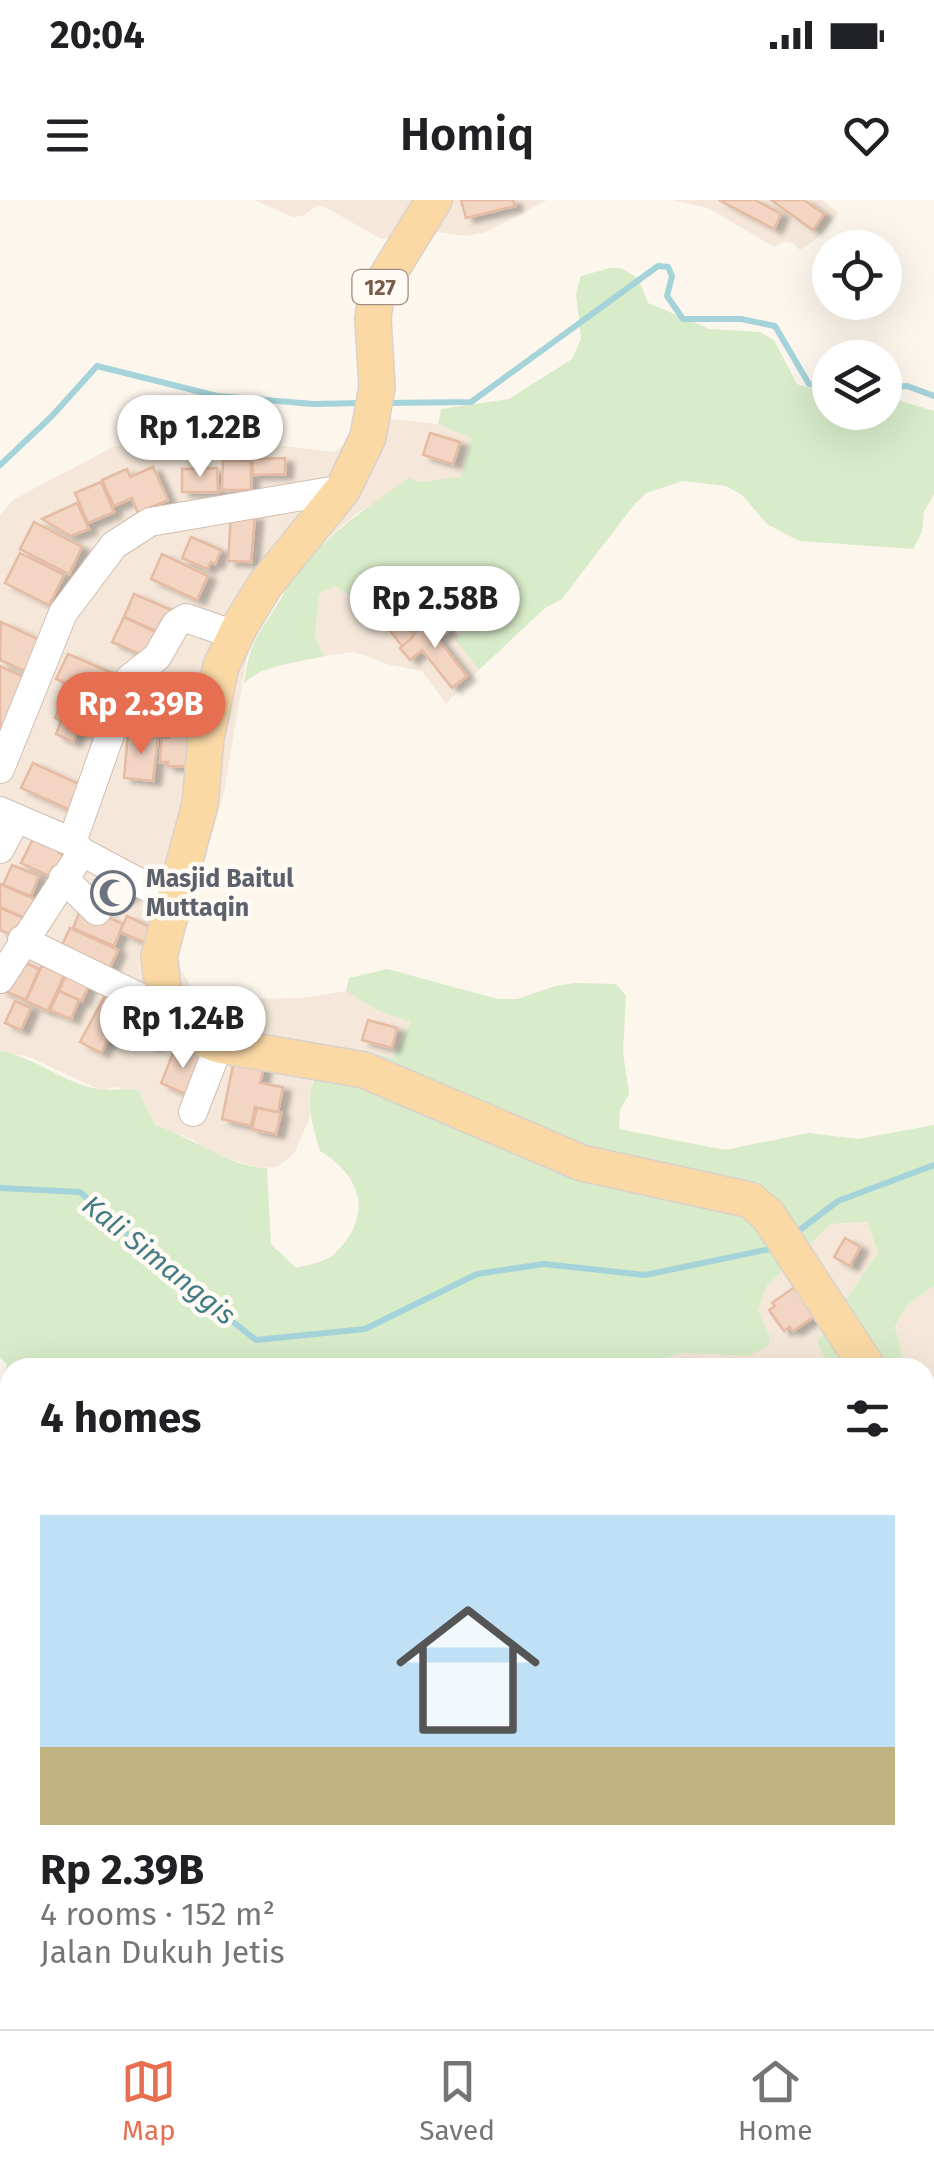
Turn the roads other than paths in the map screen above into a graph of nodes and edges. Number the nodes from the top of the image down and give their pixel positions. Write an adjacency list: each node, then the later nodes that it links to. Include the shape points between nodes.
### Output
1 (434, 200): 2 (main road, 127, via 376,294 376,387 368,438)
2 (343, 489): 3 (main road, 127, via 266,585); 4 (street, via 150,522 114,544 63,613)
3 (236, 635): 6 (street, via 186,618 157,658 130,678); 9 (main road, 127, via 212,698 200,804)
4 (0, 769)
5 (8, 815): 6 (street); 7 (street)
6 (77, 847): 8 (street); 9 (street)
7 (0, 849)
8 (63, 878): 10 (street); 11 (street)
9 (172, 900): 12 (main road, 127, via 159,957)
10 (97, 910)
11 (8, 960): 12 (street)
12 (166, 1010): 13 (main road, via 198,1037)
13 (220, 1045): 14 (street); 15 (main road, via 364,1070 582,1163 750,1200 803,1264)
14 (192, 1112)
15 (862, 1358)

